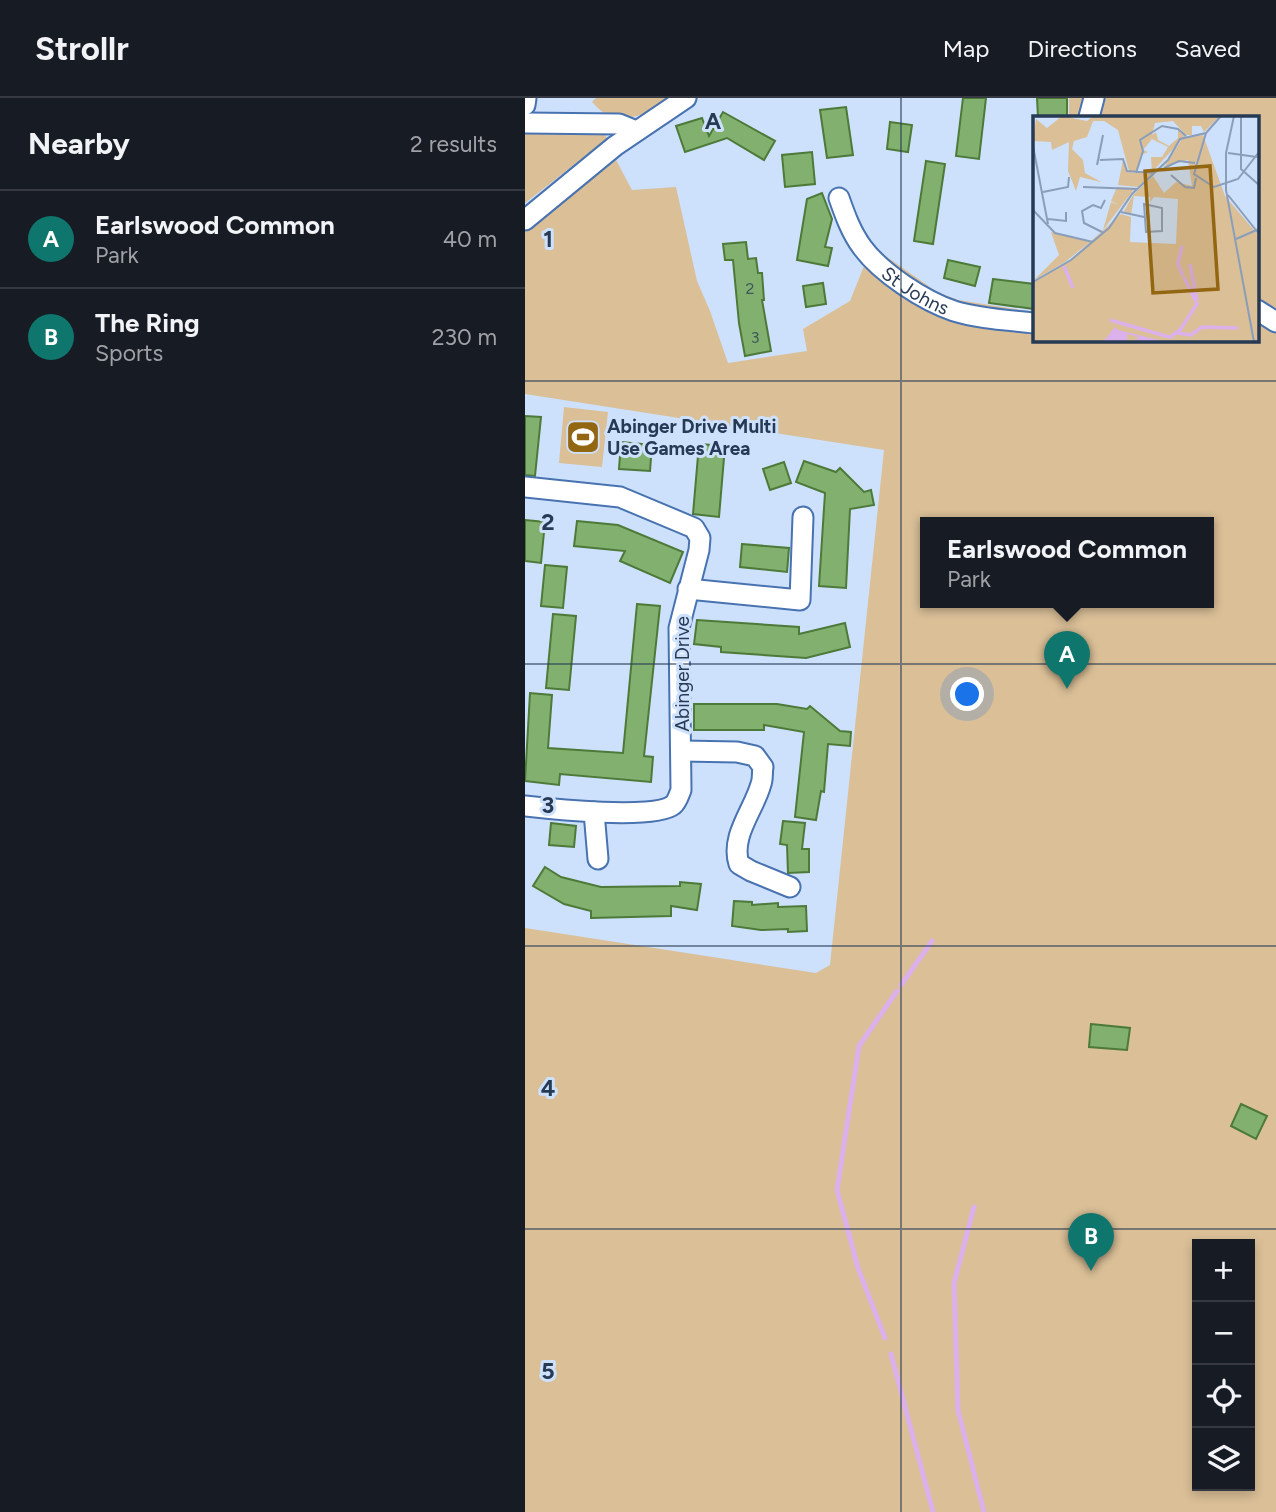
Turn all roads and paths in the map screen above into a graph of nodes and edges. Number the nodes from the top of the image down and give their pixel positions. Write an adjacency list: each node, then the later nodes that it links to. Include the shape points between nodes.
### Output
1 (526, 98): 4 (street)
2 (686, 98): 7 (street)
3 (1094, 98): 5 (street)
4 (525, 105)
5 (1089, 116)
6 (525, 123): 7 (street, via 619,124)
7 (636, 131): 9 (street)
8 (839, 198): 12 (street, St Johns, via 862,248 919,295 954,311)
9 (525, 220)
10 (1259, 311): 11 (street)
11 (1276, 322)
12 (1033, 323)
13 (525, 487): 15 (street, Abinger Drive, via 620,496 694,528 700,538 699,550)
14 (803, 517): 15 (street, via 800,600)
15 (688, 589): 16 (street, Abinger Drive, via 679,628)
16 (682, 751): 18 (street, Abinger Drive, via 681,790 675,804 661,811); 20 (street, via 737,752 755,757 763,766 762,783 735,852 739,864)
17 (525, 806): 18 (street, Abinger Drive)
18 (594, 812): 19 (street)
19 (598, 859)
20 (790, 887)

